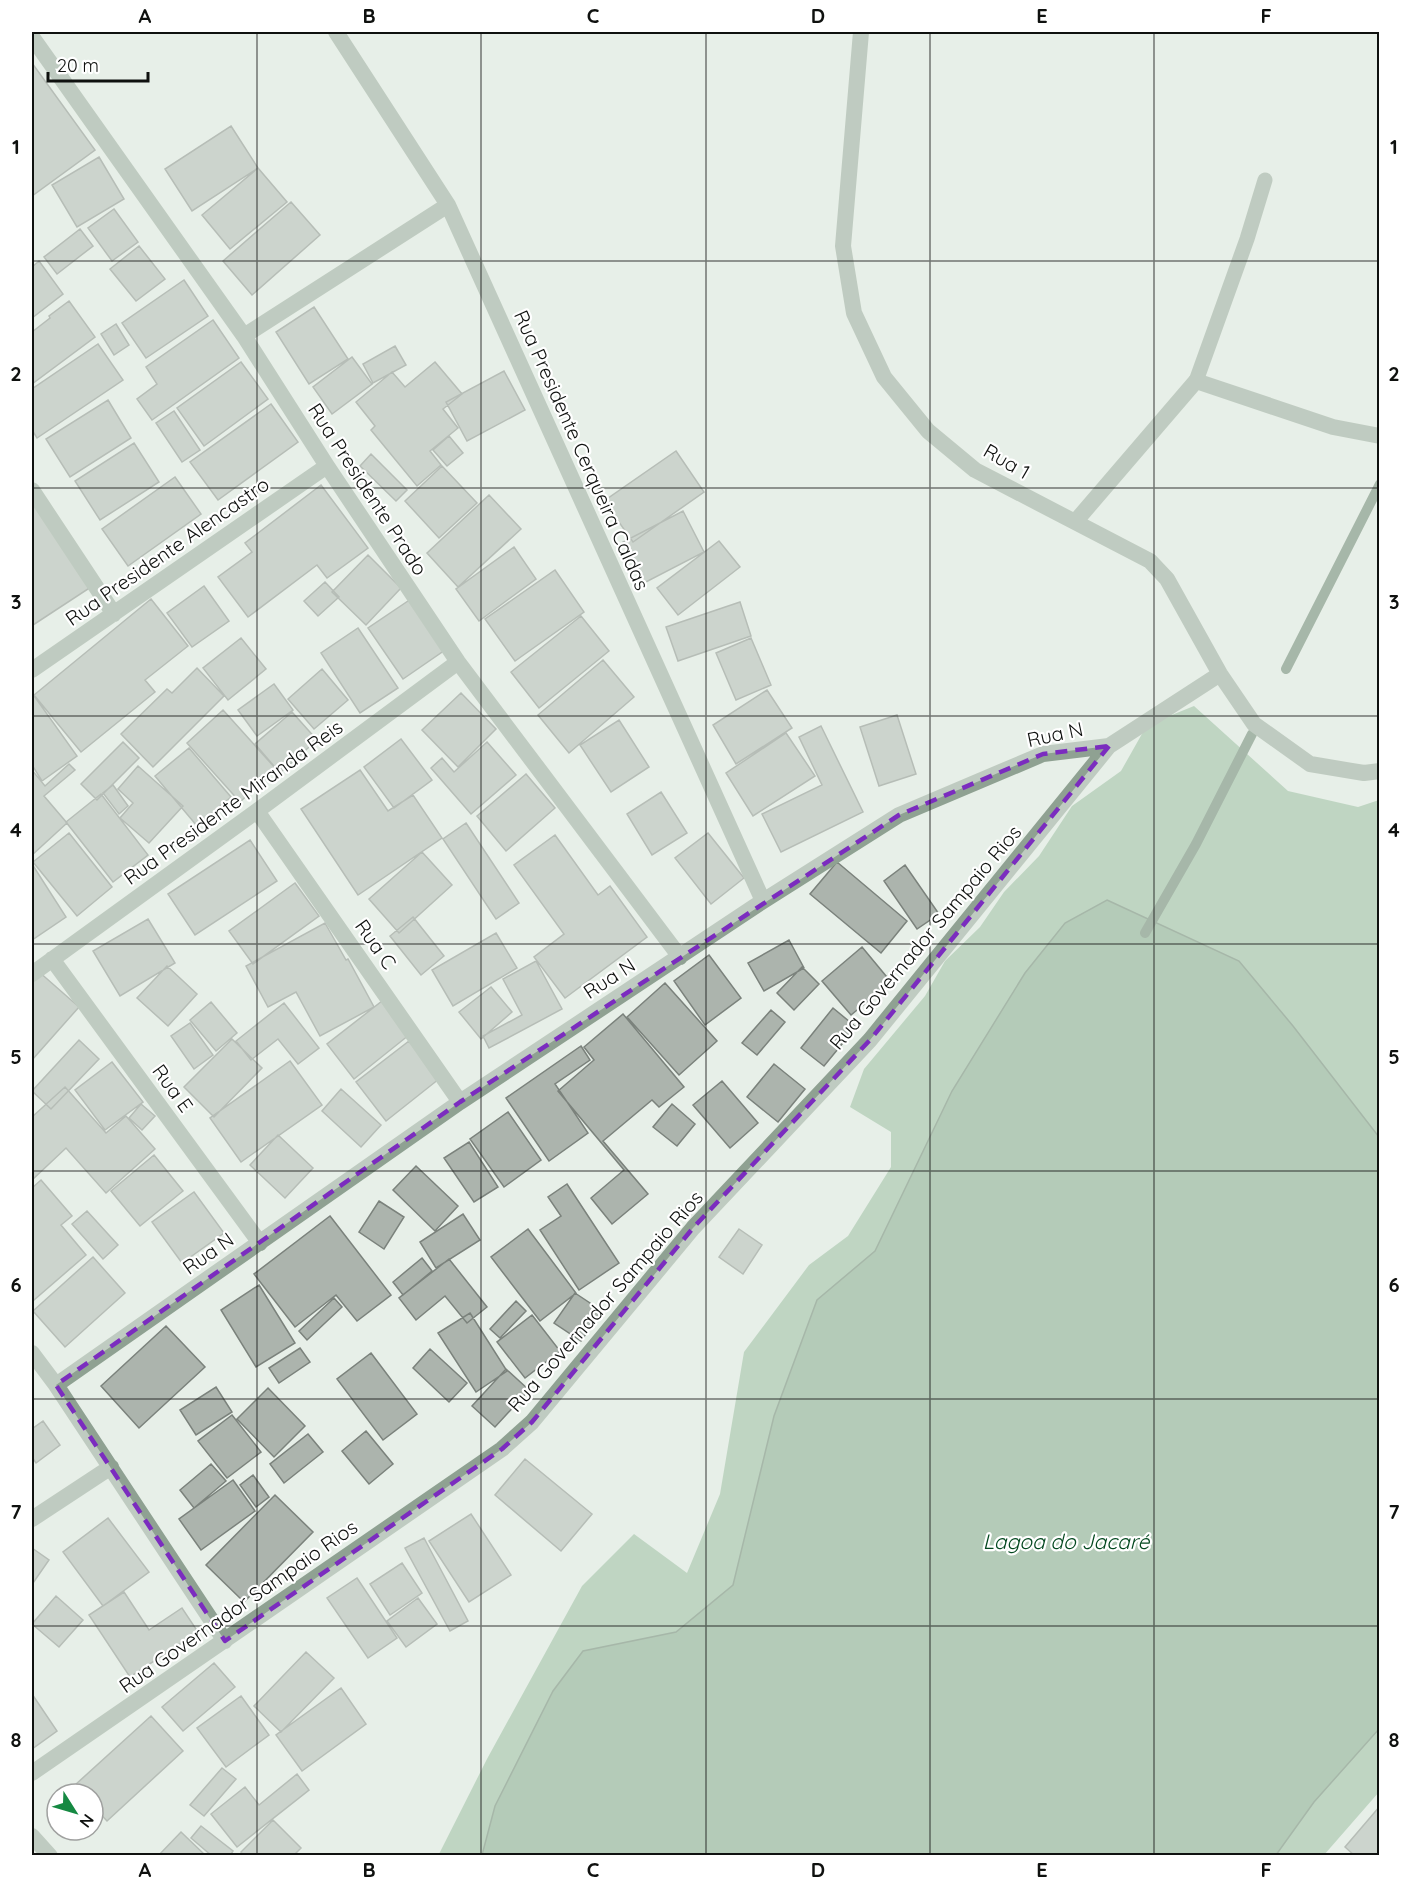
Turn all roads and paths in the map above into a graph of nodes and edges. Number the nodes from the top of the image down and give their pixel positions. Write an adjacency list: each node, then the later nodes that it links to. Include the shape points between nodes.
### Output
1 (336, 32): 5 (street, Rua Presidente Cerqueira Caldas)
2 (861, 32): 11 (street, Rua 1, via 843,246 854,313 884,376 928,431 975,470)
3 (32, 37): 6 (street, Rua Presidente Prado)
4 (1265, 180): 7 (lane)
5 (448, 205): 6 (street); 19 (street, Rua Presidente Cerqueira Caldas)
6 (244, 336): 9 (street, Rua Presidente Prado)
7 (1196, 381): 8 (street, via 1333,427); 11 (street)
8 (1380, 436)
9 (327, 466): 12 (street, Rua Presidente Alencastro); 13 (street, Rua Presidente Prado)
10 (32, 490): 12 (street)
11 (1075, 522): 15 (street, Rua 1, via 1150,561 1167,579)
12 (114, 614): 14 (street, Rua Presidente Alencastro)
13 (458, 662): 18 (street, Rua Presidente Miranda Reis); 20 (street, Rua Presidente Prado)
14 (32, 670)
15 (1220, 674): 16 (street, Rua N); 17 (street, Rua 1, via 1254,724 1310,764 1364,773)
16 (1109, 746): 19 (street, Rua N, via 1043,754 899,815); 29 (street, Rua Governador Sampaio Rios, via 870,1040 693,1228 532,1422 502,1449)
17 (1380, 771)
18 (257, 812): 21 (street, Rua Presidente Miranda Reis); 23 (street, Rua C)
19 (763, 901): 20 (street, Rua N)
20 (680, 957): 23 (street, Rua N)
21 (52, 959): 22 (street, Rua Presidente Miranda Reis); 24 (street, Rua E)
22 (32, 974)
23 (460, 1102): 24 (street, Rua N)
24 (260, 1243): 26 (street, Rua N)
25 (32, 1353): 26 (street)
26 (56, 1385): 27 (street)
27 (111, 1467): 28 (street); 29 (street)
28 (32, 1519)
29 (225, 1641): 30 (street, Rua Governador Sampaio Rios)
30 (32, 1773)
31 (32, 1836): 32 (street)
32 (50, 1856)

